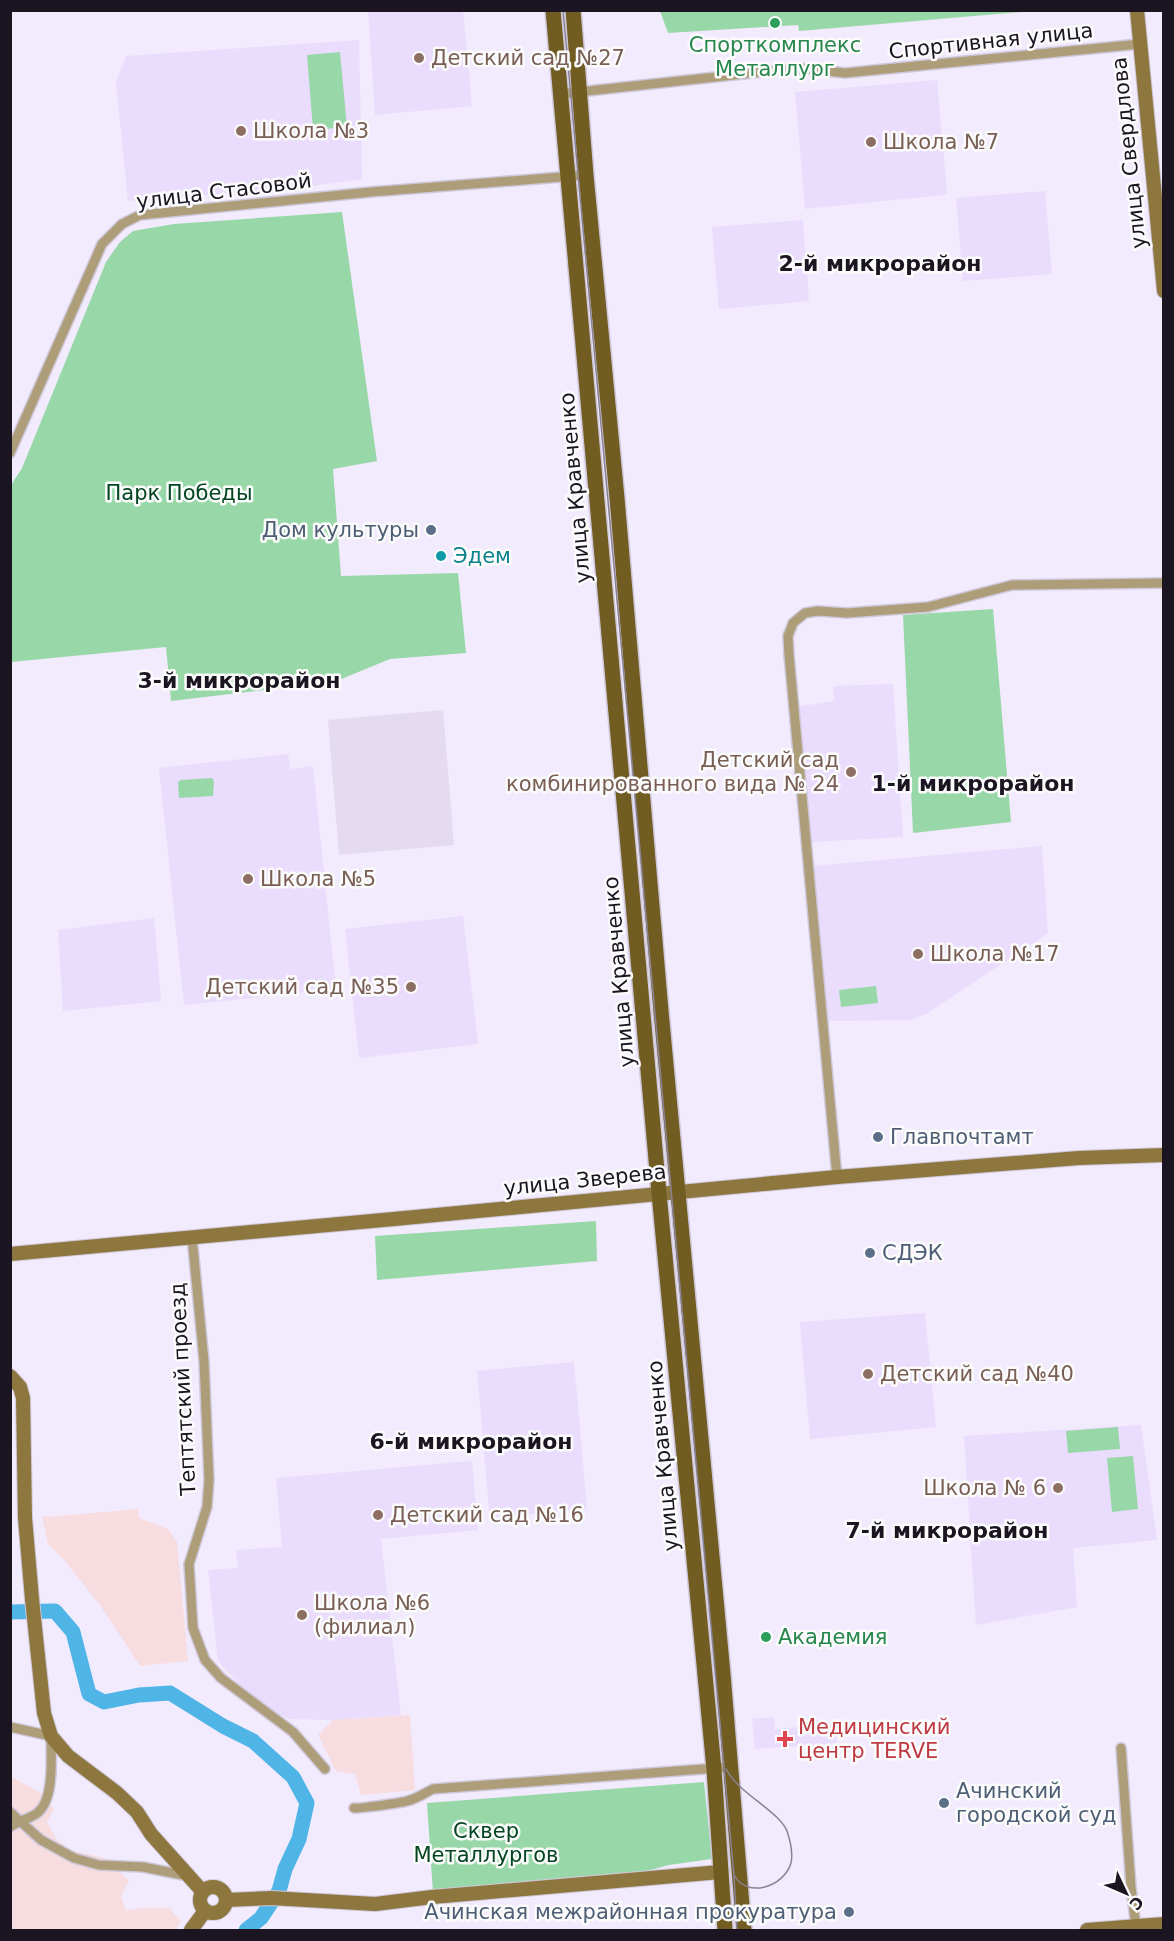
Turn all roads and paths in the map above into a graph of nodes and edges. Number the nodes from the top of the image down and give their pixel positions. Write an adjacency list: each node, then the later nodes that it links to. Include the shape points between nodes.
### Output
1 (553, 10): 5 (main road, улица Кравченко)
2 (573, 10): 4 (main road, улица Кравченко)
3 (1137, 10): 6 (main road, улица Свердлова)
4 (575, 39): 5 (street); 7 (main road, улица Кравченко)
5 (556, 42): 8 (main road, улица Кравченко)
6 (1140, 44): 7 (street, Спортивная улица, via 845,73 799,68); 11 (main road, улица Свердлова)
7 (579, 93): 8 (street, Спортивная улица); 9 (main road, улица Кравченко)
8 (560, 94): 10 (main road, улица Кравченко)
9 (586, 175): 10 (street, улица Стасовой); 12 (main road, улица Кравченко)
10 (568, 176): 13 (main road, улица Кравченко); 14 (street, улица Стасовой, via 140,215 122,224 102,244)
11 (1164, 291)
12 (605, 377): 13 (street); 16 (main road, улица Кравченко)
13 (586, 380): 17 (main road, улица Кравченко)
14 (10, 453)
15 (1164, 583): 31 (street, via 1012,585 928,607 805,613 793,623 788,636 789,655)
16 (637, 730): 17 (street); 18 (main road, улица Кравченко)
17 (618, 731): 19 (main road, улица Кравченко)
18 (642, 788): 19 (street); 20 (main road, улица Кравченко)
19 (622, 790): 21 (main road, улица Кравченко)
20 (647, 849): 21 (street); 22 (main road, улица Кравченко)
21 (628, 850): 23 (main road, улица Кравченко)
22 (652, 910): 23 (street); 24 (main road, улица Кравченко)
23 (634, 912): 25 (main road, улица Кравченко)
24 (657, 970): 25 (street); 26 (main road, улица Кравченко)
25 (639, 972): 27 (main road, улица Кравченко)
26 (661, 1011): 27 (street); 28 (main road, улица Кравченко)
27 (643, 1012): 29 (main road, улица Кравченко)
28 (668, 1081): 29 (street); 32 (main road, улица Кравченко)
29 (650, 1082): 33 (main road, улица Кравченко)
30 (1164, 1155): 31 (main road, улица Зверева)
31 (837, 1177): 32 (main road, улица Зверева)
32 (678, 1192): 33 (main road, улица Зверева); 36 (main road, улица Кравченко)
33 (659, 1193): 34 (main road, улица Зверева); 37 (main road, улица Кравченко)
34 (192, 1237): 35 (main road, улица Зверева); 48 (street, Тептятский проезд, via 204,1361 209,1480 207,1507 189,1564 193,1628 206,1660 221,1678 293,1732)
35 (10, 1254)
36 (686, 1280): 37 (street); 39 (main road, улица Кравченко)
37 (668, 1282): 40 (main road, улица Кравченко)
38 (13, 1378): 44 (main road, via 23,1398 25,1518 44,1713)
39 (709, 1515): 40 (street); 41 (main road, улица Кравченко)
40 (690, 1519): 42 (main road, улица Кравченко)
41 (714, 1571): 42 (street); 46 (main road, улица Кравченко)
42 (695, 1574): 47 (main road, улица Кравченко)
43 (10, 1727): 44 (street)
44 (51, 1736): 51 (street, via 46,1799 36,1814); 55 (main road, via 68,1756 137,1812 151,1834)
45 (1120, 1748): 63 (street)
46 (731, 1767): 47 (street); 53 (main road, улица Кравченко)
47 (714, 1768): 49 (street, via 433,1789 408,1801); 54 (main road, улица Кравченко)
48 (324, 1769)
49 (354, 1808)
50 (10, 1812): 51 (street)
51 (19, 1821): 52 (street); 55 (street, via 41,1840 74,1857 99,1865 143,1867)
52 (10, 1827)
53 (739, 1870): 54 (main road); 56 (main road, улица Кравченко)
54 (720, 1872): 58 (main road, via 375,1904); 59 (main road, улица Кравченко)
55 (190, 1877): 57 (main road)
56 (740, 1891): 59 (street); 60 (main road, улица Кравченко)
57 (204, 1892): 58 (main road, via 213,1887 220,1889); 61 (main road, via 200,1903)
58 (226, 1900): 61 (main road, via 220,1911)
59 (722, 1901): 60 (main road); 65 (main road, улица Кравченко)
60 (741, 1907): 66 (main road, улица Кравченко)
61 (205, 1911): 64 (main road)
62 (1164, 1924): 63 (main road)
63 (1136, 1927): 67 (main road)
64 (191, 1930)
65 (725, 1930)
66 (744, 1930)
67 (1087, 1930)

